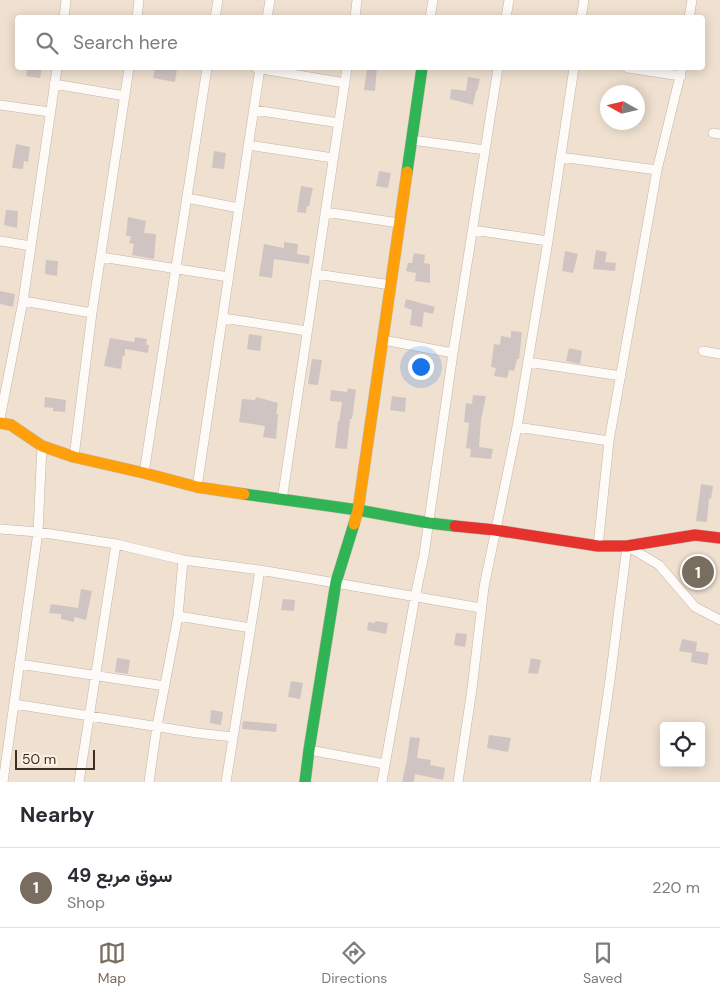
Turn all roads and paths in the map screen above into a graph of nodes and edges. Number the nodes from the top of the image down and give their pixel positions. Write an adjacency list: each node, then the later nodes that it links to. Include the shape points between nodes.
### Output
1 (66, 0): 10 (street)
2 (139, 0): 11 (street)
3 (218, 0): 12 (street)
4 (270, 0): 13 (street)
5 (357, 0): 14 (street)
6 (433, 0): 15 (street)
7 (509, 0): 16 (street)
8 (584, 0): 17 (street)
9 (692, 0): 18 (street)
10 (64, 15)
11 (137, 15)
12 (216, 15)
13 (268, 15)
14 (355, 15)
15 (430, 15)
16 (506, 15)
17 (582, 15)
18 (690, 15)
19 (57, 70): 31 (street)
20 (129, 70): 32 (street)
21 (207, 70): 43 (street)
22 (258, 70): 34 (street)
23 (270, 70): 30 (street)
24 (347, 70): 30 (street)
25 (422, 70): 37 (street)
26 (498, 70): 39 (street)
27 (574, 70): 40 (street)
28 (654, 70): 29 (street)
29 (681, 72): 42 (street)
30 (345, 83): 36 (street)
31 (54, 84): 32 (street); 35 (street)
32 (125, 96): 51 (street)
33 (0, 105): 35 (street)
34 (254, 110): 36 (street); 38 (street)
35 (50, 112): 50 (street)
36 (339, 123): 41 (street)
37 (412, 140): 39 (street); 46 (street)
38 (248, 145): 41 (street); 44 (street)
39 (485, 150): 47 (street)
40 (560, 157): 42 (street); 49 (street)
41 (333, 158): 45 (street)
42 (657, 170): 65 (street)
43 (187, 198): 44 (street); 52 (street)
44 (239, 208): 54 (street)
45 (325, 212): 46 (street); 53 (street)
46 (399, 223): 55 (street)
47 (473, 230): 49 (street); 62 (street)
48 (0, 241): 50 (street)
49 (548, 241): 64 (street)
50 (31, 246): 56 (street)
51 (100, 257): 52 (street); 57 (street)
52 (176, 270): 54 (street); 71 (street)
53 (316, 274): 55 (street); 59 (street)
54 (229, 277): 58 (street)
55 (391, 284): 60 (street)
56 (23, 301): 57 (street); 66 (street)
57 (92, 313): 70 (street)
58 (222, 318): 59 (street); 72 (street)
59 (308, 331): 73 (street)
60 (383, 340): 62 (street); 74 (street)
61 (703, 351): 63 (street)
62 (453, 353): 75 (street)
63 (720, 354)
64 (528, 362): 65 (street); 67 (street)
65 (621, 376): 68 (street)
66 (0, 421): 69 (street)
67 (517, 427): 68 (street); 77 (street)
68 (608, 442): 81 (street)
69 (42, 446): 70 (street); 78 (street)
70 (74, 457): 71 (street)
71 (144, 473): 72 (street)
72 (198, 487): 73 (street)
73 (282, 500): 74 (street)
74 (358, 510): 75 (street); 85 (street)
75 (429, 523): 77 (street); 86 (street)
76 (0, 529): 78 (street)
77 (495, 530): 81 (street); 87 (street)
78 (38, 532): 80 (street); 91 (street)
79 (720, 538): 82 (street, via 696,535)
80 (116, 544): 83 (street); 92 (street)
81 (598, 546): 82 (street)
82 (627, 546): 89 (street, via 659,565 695,607); 108 (street)
83 (183, 560): 84 (street); 88 (street)
84 (260, 570): 85 (street); 90 (street)
85 (336, 582): 86 (street); 99 (street)
86 (415, 597): 87 (street); 100 (street)
87 (481, 608): 107 (street)
88 (178, 616): 90 (street); 93 (street)
89 (720, 620)
90 (251, 628): 97 (street)
91 (20, 664): 92 (street); 94 (street)
92 (95, 675): 93 (street); 95 (street)
93 (165, 686): 96 (street)
94 (14, 704): 95 (street); 98 (street)
95 (89, 716): 96 (street); 102 (street)
96 (156, 726): 97 (street); 103 (street)
97 (233, 737): 104 (street)
98 (4, 740): 101 (street)
99 (309, 750): 100 (street); 105 (street)
100 (385, 764): 106 (street)
101 (2, 782)
102 (79, 782)
103 (149, 782)
104 (226, 782)
105 (305, 782)
106 (382, 782)
107 (458, 782)
108 (595, 782)

